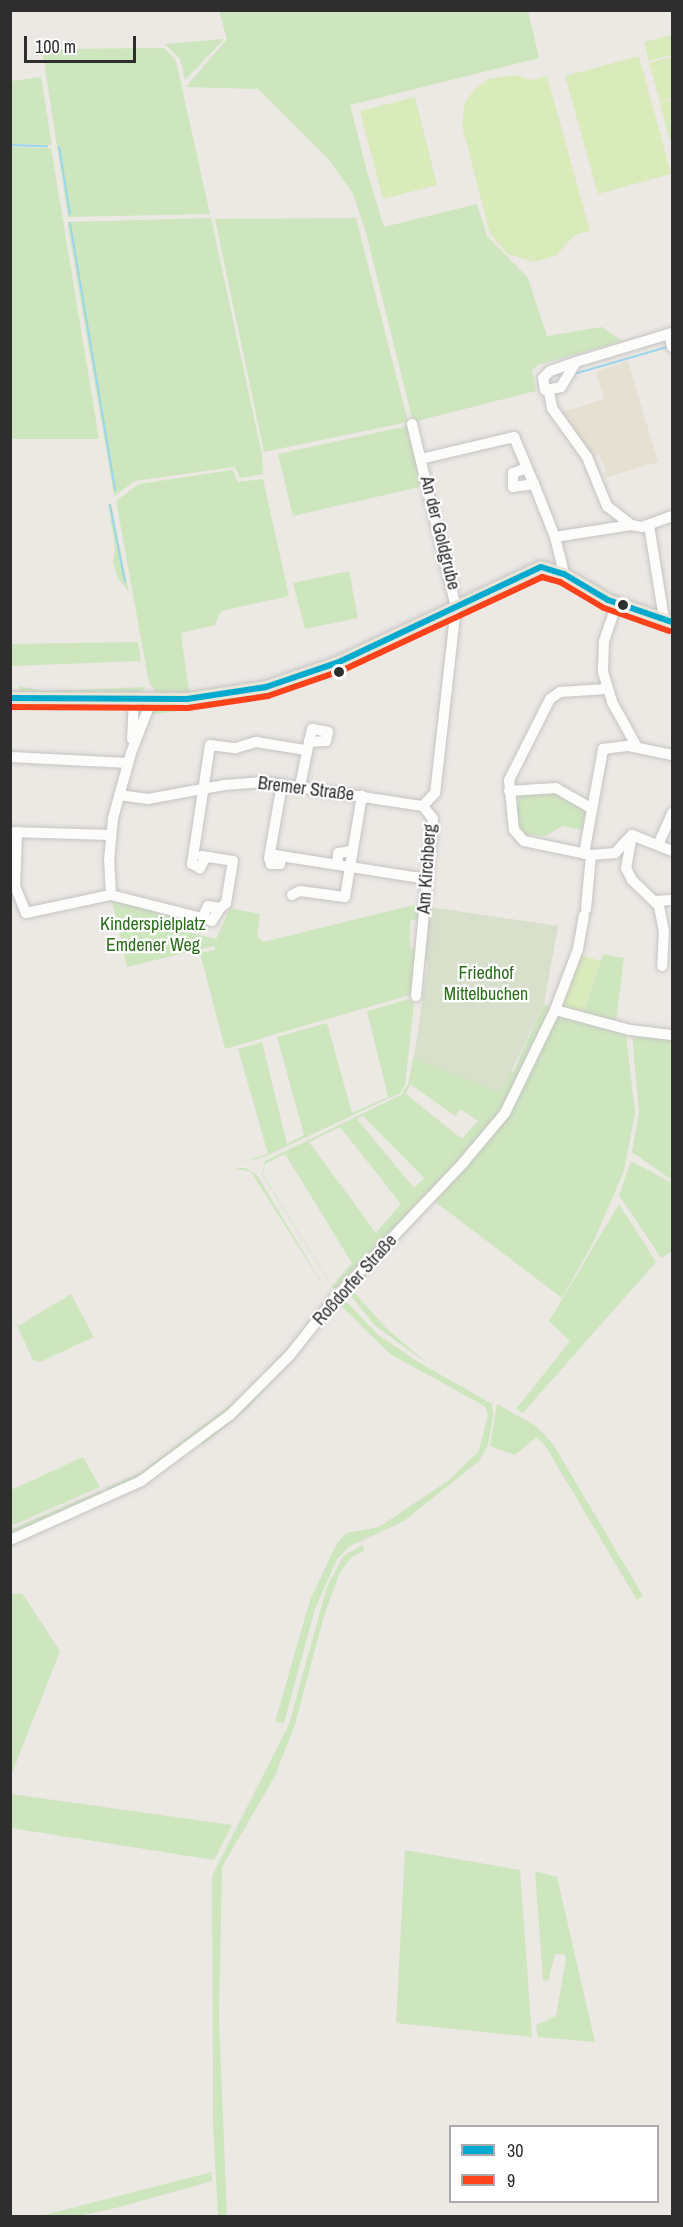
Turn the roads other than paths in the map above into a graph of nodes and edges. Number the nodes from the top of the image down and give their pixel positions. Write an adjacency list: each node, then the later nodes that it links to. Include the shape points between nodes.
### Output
1 (671, 334): 2 (street); 3 (street)
2 (672, 347)
3 (576, 362): 4 (street, via 561,387); 4 (street, via 546,373 542,384)
4 (549, 391): 10 (street, via 552,408 587,457 607,506)
5 (412, 424): 6 (street, An der Goldgrube)
6 (422, 459): 7 (street, An der Goldgrube, via 514,437); 15 (street, An der Goldgrube)
7 (527, 468): 8 (street, An der Goldgrube); 8 (street, via 513,473 511,483 518,489)
8 (534, 484): 12 (street, An der Goldgrube)
9 (672, 516): 11 (street)
10 (631, 525): 11 (street); 12 (street)
11 (649, 525): 16 (street)
12 (555, 537): 13 (street, An der Goldgrube)
13 (564, 574): 14 (main road); 15 (main road, via 551,568 536,568)
14 (617, 603): 16 (main road); 17 (street, via 602,652)
15 (456, 606): 20 (main road, via 339,662 286,681 221,695); 31 (street, Am Kirchberg, via 435,793)
16 (668, 620)
17 (606, 689): 21 (street); 28 (street, via 553,696 510,776)
18 (10, 698): 19 (main road)
19 (134, 700): 20 (main road); 24 (street)
20 (156, 700): 24 (street, via 148,709)
21 (637, 747): 22 (street); 32 (street, Roßdorfer Straße, via 603,750)
22 (672, 755)
23 (10, 758): 24 (street)
24 (129, 758): 29 (street)
25 (282, 784): 26 (street, Bremer Straße); 27 (street, Bremer Straße, via 243,783); 42 (street, via 276,855)
26 (300, 786): 27 (street, via 308,746 256,742 236,748 210,745); 30 (street, Bremer Straße)
27 (202, 789): 29 (street, Bremer Straße, via 148,799); 45 (street, via 193,854 233,861 226,903 220,908 208,906 202,918)
28 (509, 791): 32 (street, via 556,788); 41 (street, via 518,836 524,841)
29 (119, 795): 35 (street)
30 (362, 795): 31 (street, Bremer Straße); 39 (street)
31 (423, 806): 44 (street, Am Kirchberg, via 433,819)
32 (590, 807): 41 (street, Roßdorfer Straße)
33 (672, 813): 37 (street)
34 (14, 832): 35 (street); 38 (street)
35 (110, 834): 45 (street)
36 (632, 835): 37 (street); 41 (street, via 615,853); 48 (street, via 626,868 632,880)
37 (658, 845): 40 (street)
38 (13, 849): 45 (street, via 15,886 26,913)
39 (352, 851): 42 (street, via 338,853); 43 (street)
40 (672, 851)
41 (588, 854): 51 (street, Roßdorfer Straße, via 585,912 578,949)
42 (337, 865): 43 (street)
43 (350, 866): 44 (street); 46 (street, via 345,897 300,891)
44 (427, 879): 50 (street, Am Kirchberg)
45 (111, 895)
46 (292, 895)
47 (672, 900): 48 (street)
48 (655, 901): 49 (street, via 664,932)
49 (662, 966)
50 (416, 996)
51 (555, 1010): 52 (street, via 630,1030); 53 (street, Roßdorfer Straße, via 505,1113 249,1397 141,1481)
52 (672, 1035)
53 (10, 1540)

